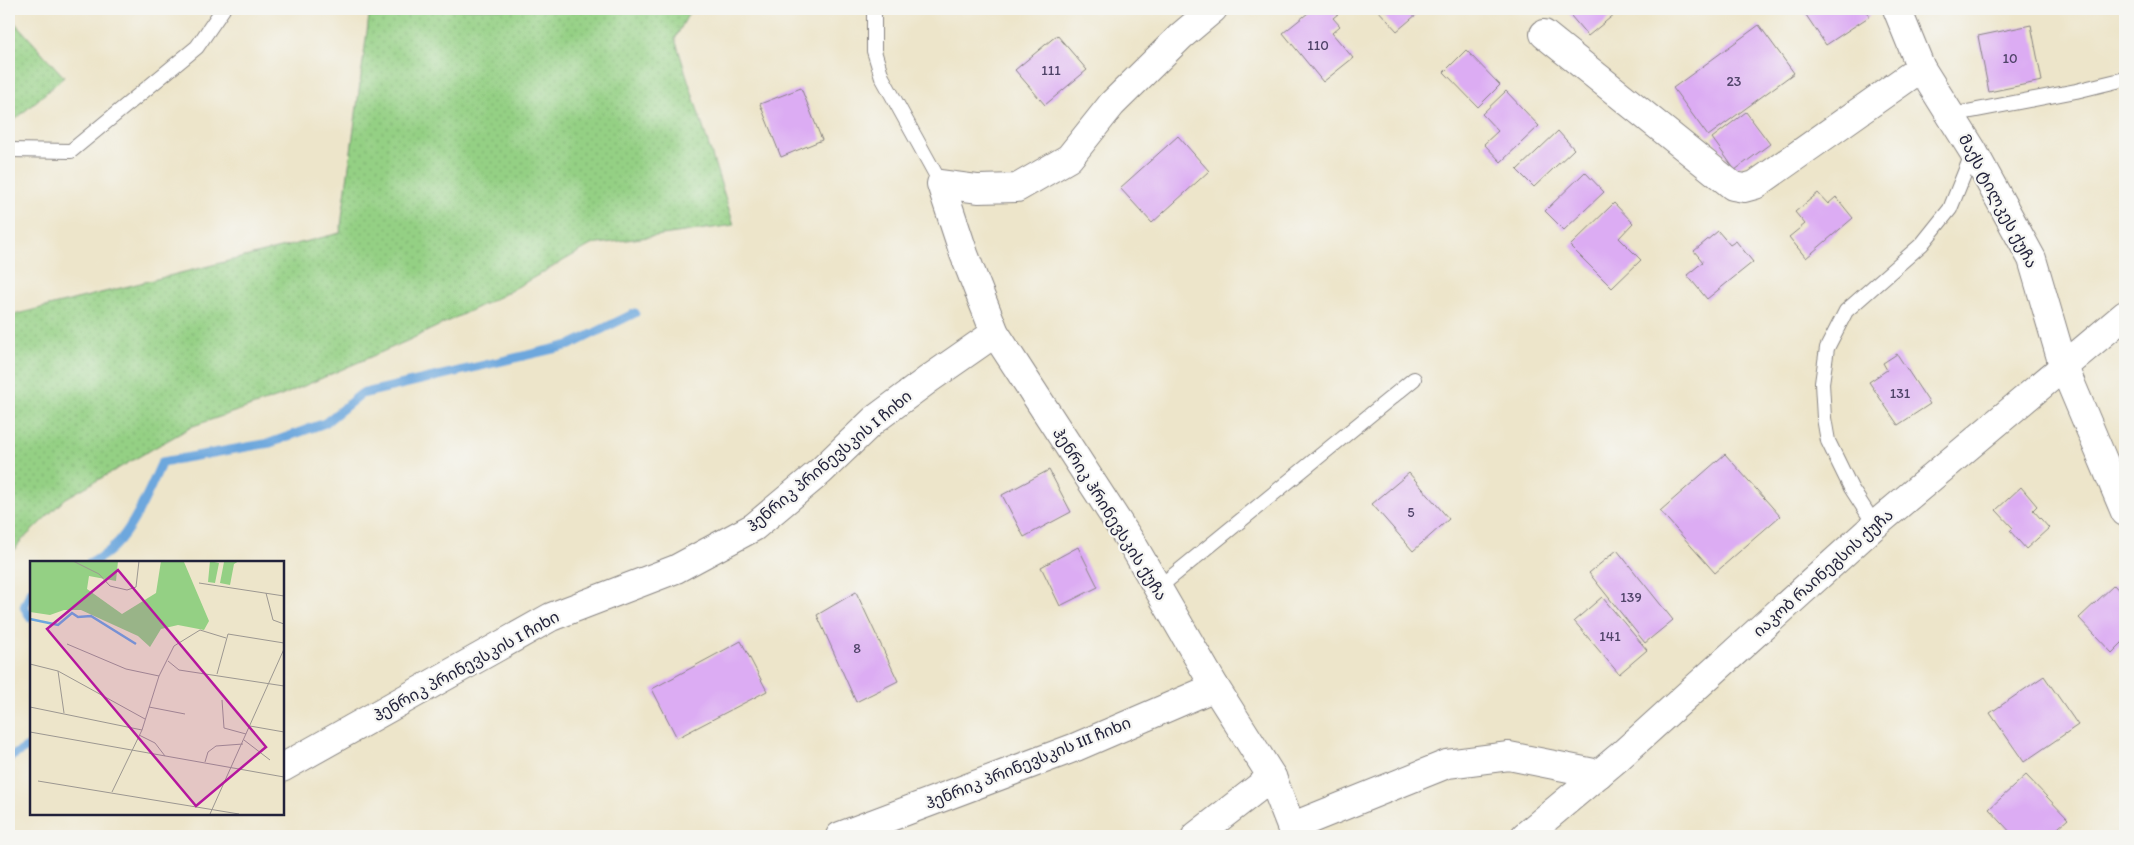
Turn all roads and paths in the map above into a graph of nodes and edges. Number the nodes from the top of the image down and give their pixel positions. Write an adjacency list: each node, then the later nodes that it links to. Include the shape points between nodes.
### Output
1 (223, 9): 9 (lane, via 198,47 71,151)
2 (874, 9): 11 (lane, via 874,51 882,77)
3 (1213, 9): 11 (street, via 1112,104 1069,158 1017,188 978,189)
4 (1897, 9): 6 (street, მაქს ტილკეს ქუჩა)
5 (1544, 34): 6 (street, via 1733,186 1744,188 1755,185)
6 (1921, 68): 8 (street, მაქს ტილკეს ქუჩა)
7 (2125, 79): 8 (lane)
8 (1951, 115): 10 (street, მაქს ტილკეს ქუჩა)
9 (9, 150)
10 (1974, 151): 14 (street, მაქს ტილკეს ქუჩა, via 2032,259); 17 (lane, via 1950,209 1922,244 1846,311 1827,348 1822,383 1828,441 1838,466)
11 (941, 184): 13 (street, ჰენრიკ ჰრინევსკის ქუჩა)
12 (2125, 315): 14 (street, იაკობ რაინეგსის ქუჩა)
13 (995, 333): 18 (street, ჰენრიკ ჰრინევსკის ქუჩა); 20 (street, ჰენრიკ პრინევსკის I ჩიხი, via 874,420 821,471 754,527 676,569 551,617)
14 (2063, 365): 16 (street, მაქს ტილკეს ქუჩა); 17 (street, იაკობ რაინეგსის ქუჩა)
15 (1414, 379): 18 (lane)
16 (2125, 512)
17 (1875, 525): 21 (street, იაკობ რაინეგსის ქუჩა)
18 (1158, 588): 19 (street, ჰენრიკ ჰრინევსკის ქუჩა)
19 (1215, 686): 22 (street, ჰენრიკ ჰრინევსკის ქუჩა); 24 (street, ჰენრიკ პრინევსკის III ჩიხი, via 1076,747)
20 (284, 767)
21 (1598, 774): 23 (street, via 1509,756 1447,764); 26 (street, იაკობ რაინეგსის ქუჩა)
22 (1272, 778): 23 (street, ჰენრიკ ჰრინევსკის ქუჩა); 25 (street)
23 (1293, 832)
24 (840, 836)
25 (1196, 836)
26 (1525, 836)

